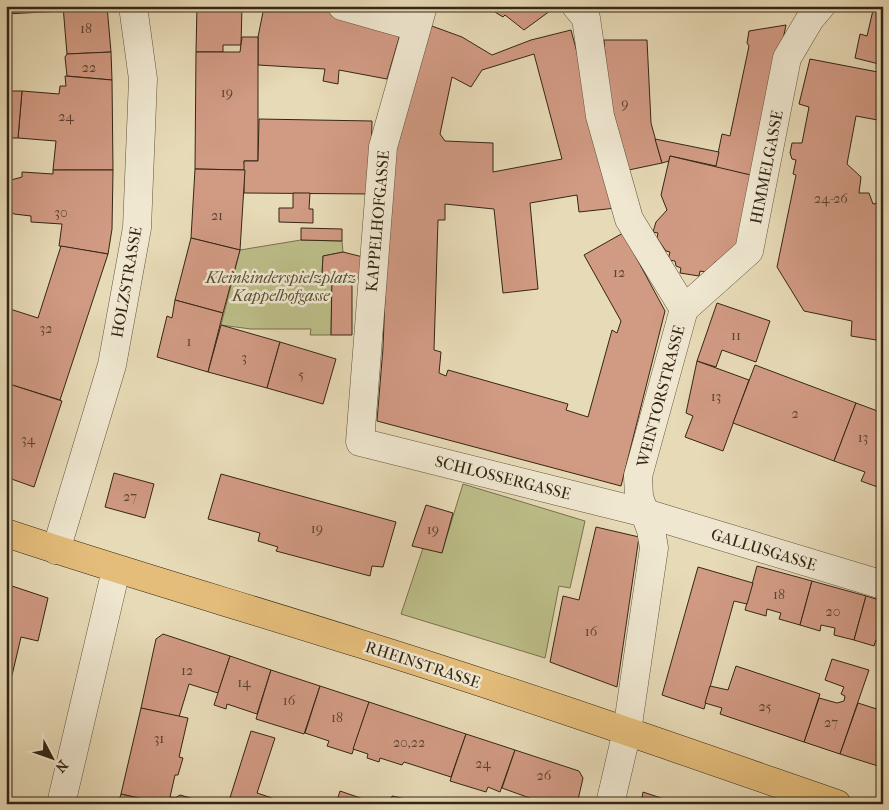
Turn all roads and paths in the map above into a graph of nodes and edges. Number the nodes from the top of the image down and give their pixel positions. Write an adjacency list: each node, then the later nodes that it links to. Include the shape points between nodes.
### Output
1 (133, 6): 10 (street, HOLZSTRASSE, via 143,79 137,228 112,365)
2 (342, 6): 5 (street)
3 (576, 6): 6 (street, WEINTORSTRASSE, via 586,18 600,116 629,219)
4 (821, 6): 6 (street, HIMMELGASSE, via 787,58 749,251)
5 (420, 16): 7 (street, KAPPELHOFGASSE, via 382,147)
6 (684, 309): 8 (street, WEINTORSTRASSE, via 638,476 639,497)
7 (360, 442): 8 (street, SCHLOSSERGASSE)
8 (645, 513): 12 (street, GALLUSGASSE); 13 (street, WEINTORSTRASSE, via 652,530 654,548)
9 (6, 533): 10 (main road, RHEINSTRASSE)
10 (56, 550): 11 (main road, RHEINSTRASSE)
11 (116, 570): 13 (main road, RHEINSTRASSE, via 360,643); 14 (street)
12 (883, 585)
13 (627, 731): 15 (street, WEINTORSTRASSE); 16 (main road, RHEINSTRASSE)
14 (61, 804)
15 (610, 804)
16 (837, 804)

